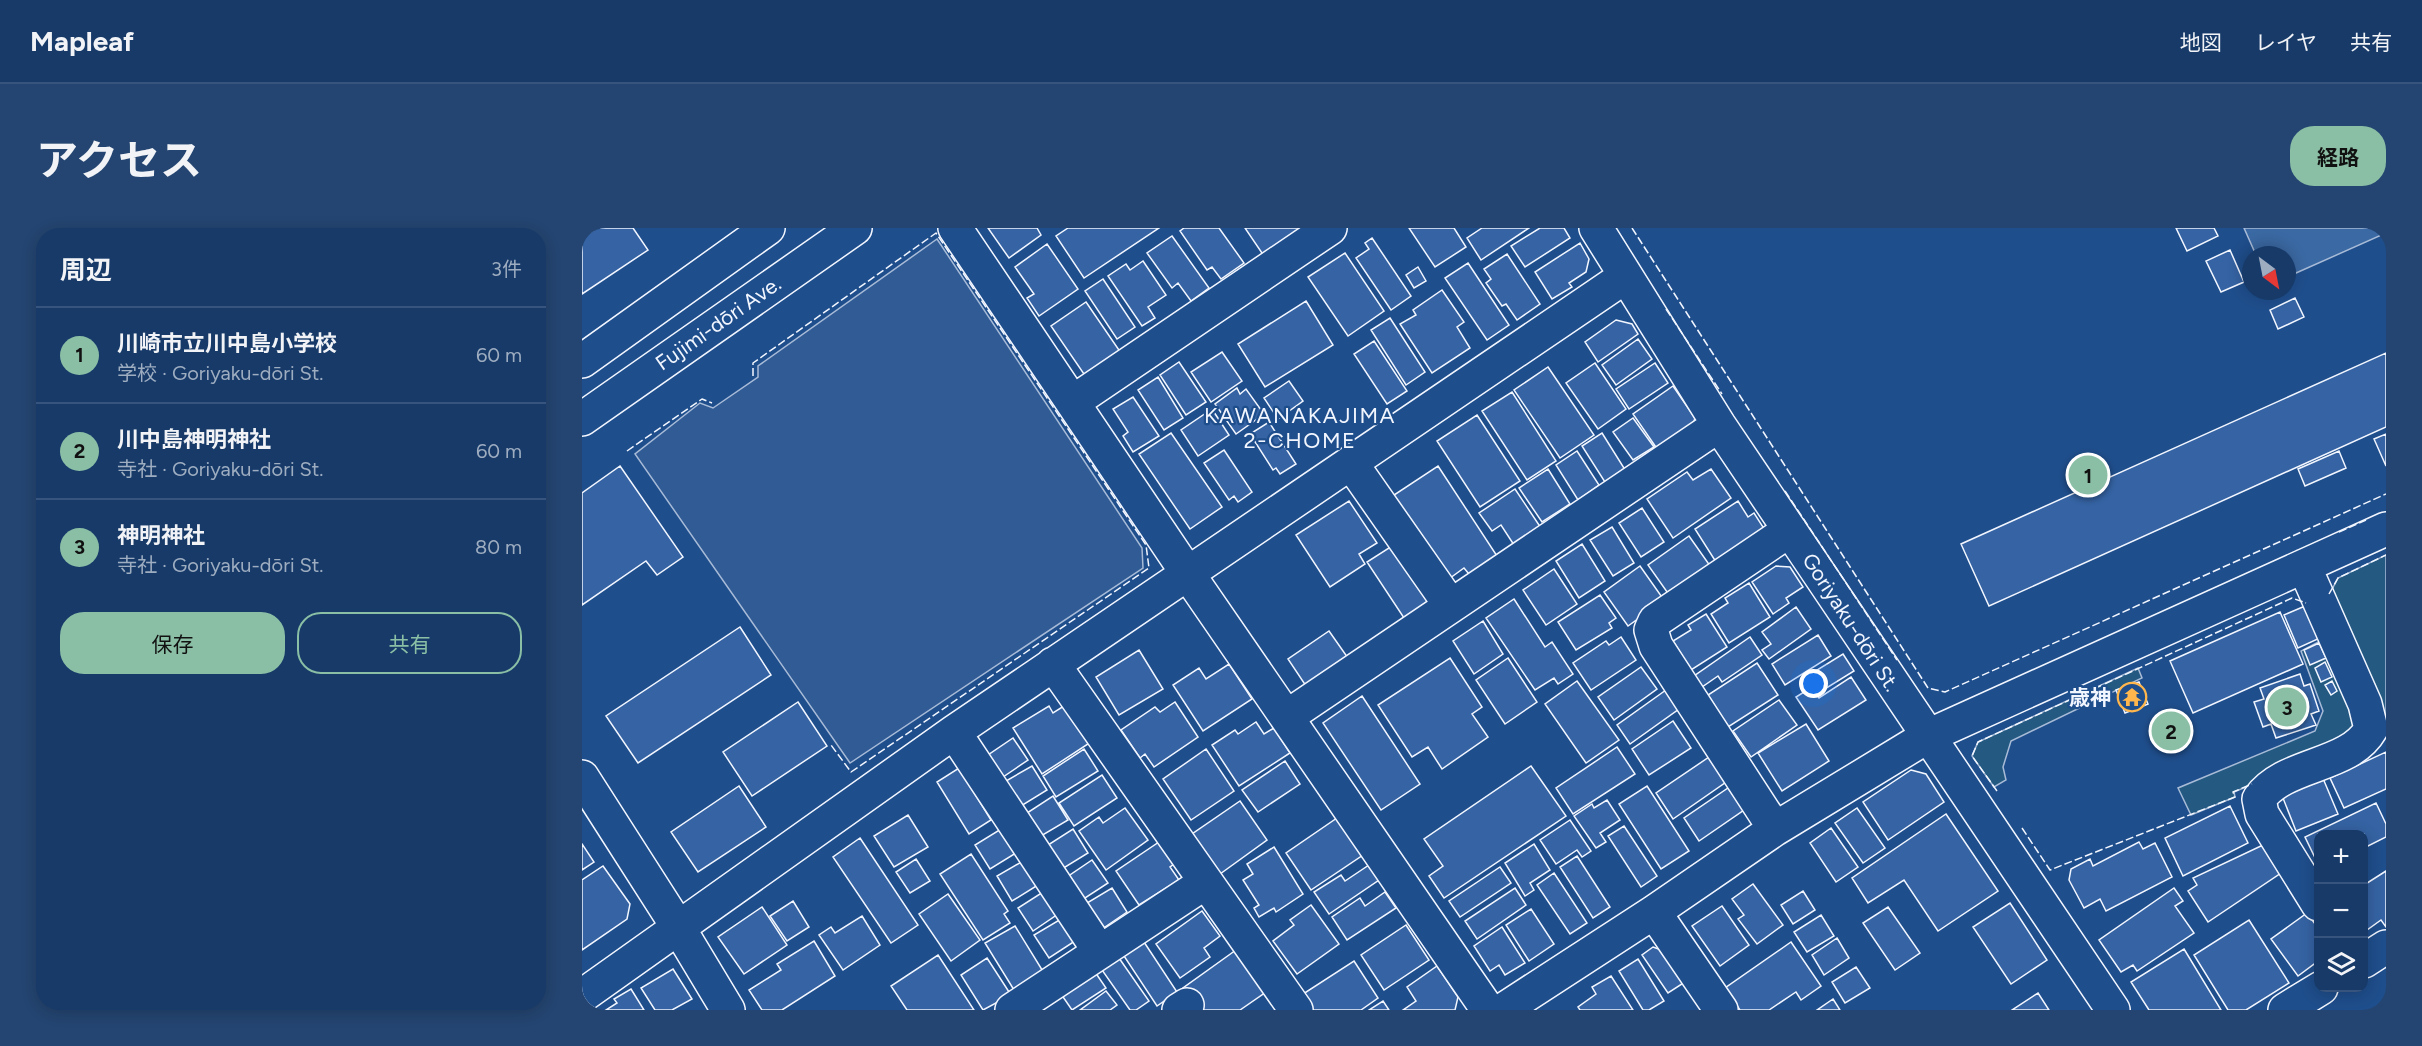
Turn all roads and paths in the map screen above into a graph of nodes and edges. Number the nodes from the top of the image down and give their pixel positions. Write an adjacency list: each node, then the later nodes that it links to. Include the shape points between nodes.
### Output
1 (768, 228): 7 (main road)
2 (855, 228): 9 (main road, Fujimi-dōri Ave.)
3 (955, 228): 8 (main road)
4 (1330, 228): 8 (main road)
5 (1596, 228): 6 (main road, Goriyaku-dōri St.)
6 (1626, 276): 10 (main road, Goriyaku-dōri St.); 11 (main road)
7 (582, 361)
8 (1073, 402): 15 (main road)
9 (582, 419)
10 (1719, 425): 13 (main road, Goriyaku-dōri St.); 16 (main road)
11 (1351, 463): 15 (main road); 16 (main road)
12 (2386, 529): 14 (main road)
13 (1790, 530): 20 (main road, Goriyaku-dōri St.); 22 (main road, via 1655,621 1651,630 1656,646)
14 (2304, 566): 20 (main road); 24 (main road, via 2365,704 2372,729 2363,743 2284,779 2266,789 2259,799 2262,814)
15 (1188, 574): 17 (main road); 18 (main road)
16 (1451, 606): 18 (main road)
17 (1053, 664): 19 (main road); 23 (main road)
18 (1288, 716): 35 (main road)
19 (954, 732): 26 (main road); 28 (main road)
20 (1928, 736): 22 (main road); 38 (main road, Goriyaku-dōri St.)
21 (582, 777): 26 (main road)
22 (1775, 829): 25 (main road)
23 (1206, 882): 28 (main road); 34 (main road)
24 (2314, 896)
25 (1654, 912): 36 (main road); 37 (main road)
26 (678, 927): 31 (main road); 33 (main road)
27 (2386, 947): 29 (main road)
28 (1100, 952): 32 (main road)
29 (2368, 958)
30 (2314, 991): 39 (main road)
31 (582, 996)
32 (1029, 1006)
33 (728, 1010)
34 (1296, 1010)
35 (1488, 1010)
36 (1503, 1010)
37 (1720, 1010)
38 (2113, 1010)
39 (2285, 1010)

